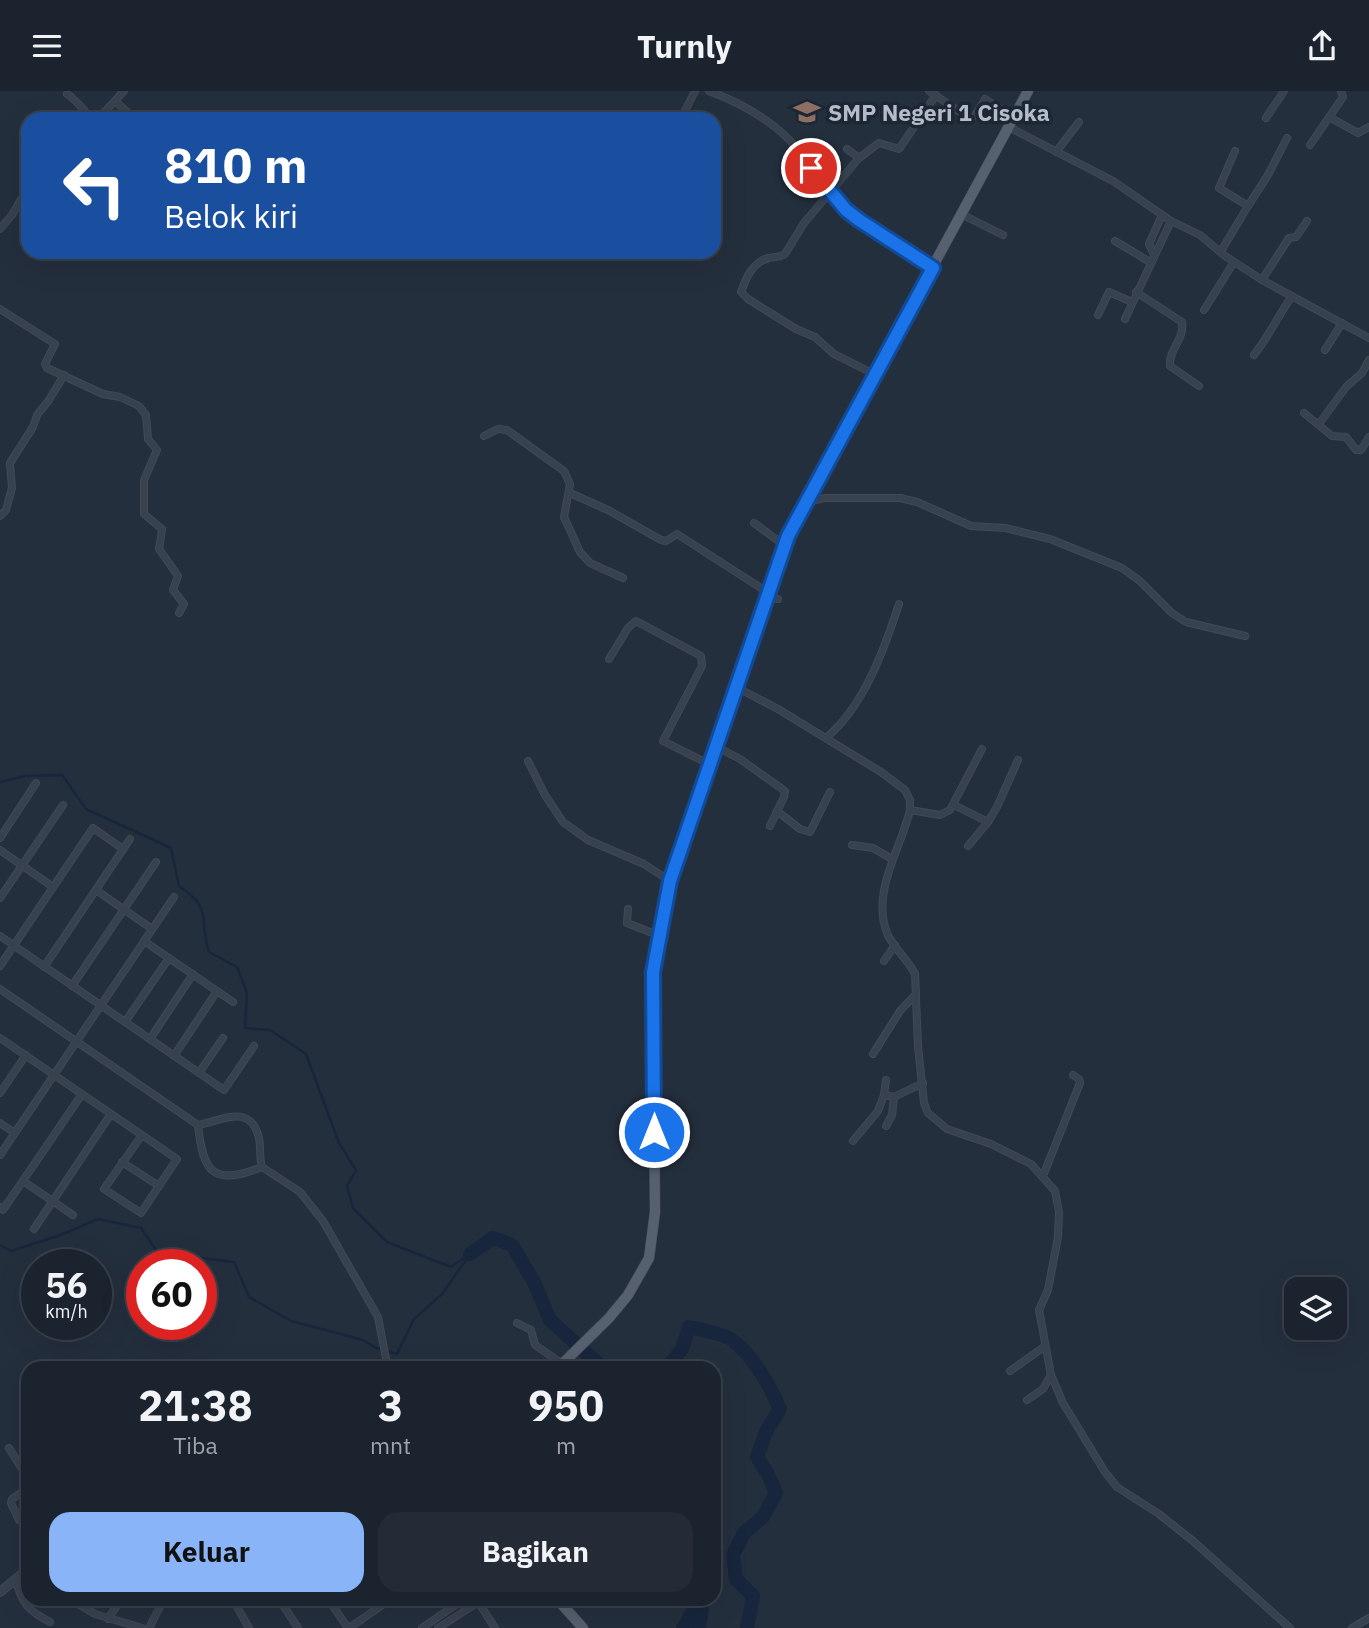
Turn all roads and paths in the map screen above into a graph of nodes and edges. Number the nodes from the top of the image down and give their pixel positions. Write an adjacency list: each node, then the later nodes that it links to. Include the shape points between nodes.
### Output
1 (124, 91): 9 (street)
2 (695, 91): 13 (street)
3 (709, 91): 25 (street, via 754,112 779,131)
4 (1028, 91): 16 (main road)
5 (1284, 91): 15 (street)
6 (1341, 91): 14 (street, via 1343,97)
7 (932, 93): 16 (street, via 970,119 985,99); 24 (street, via 899,149 879,143)
8 (67, 94): 10 (street)
9 (116, 102): 11 (street); 12 (street)
10 (85, 112)
11 (104, 112)
12 (127, 112)
13 (684, 112)
14 (1329, 117): 18 (street, via 1358,133); 20 (street)
15 (1266, 118)
16 (1010, 121): 23 (street); 28 (main road)
17 (1079, 122): 23 (street)
18 (1369, 127)
19 (1287, 138): 27 (street)
20 (1310, 145)
21 (847, 149): 24 (street)
22 (1236, 151): 27 (street, via 1218,187)
23 (1056, 152): 29 (street, via 1113,181)
24 (859, 158): 25 (street)
25 (832, 193): 39 (street, via 866,225); 53 (street, via 804,223 785,254 758,262 741,292)
26 (21, 199): 32 (street)
27 (1248, 206): 35 (street)
28 (961, 214): 33 (street); 39 (main road)
29 (1162, 215): 30 (street); 36 (street, via 1149,244)
30 (1171, 221): 35 (street); 36 (street)
31 (1307, 221): 40 (street, via 1296,237 1289,238)
32 (0, 229)
33 (1003, 235)
34 (1115, 241): 38 (street)
35 (1221, 251): 37 (street)
36 (1154, 255): 38 (street)
37 (1234, 262): 40 (street); 45 (street)
38 (1150, 263): 41 (street)
39 (933, 268): 53 (main road)
40 (1262, 280): 42 (street)
41 (1136, 292): 43 (street); 55 (street, via 1182,322 1182,333 1168,362)
42 (1292, 296): 48 (street); 51 (street)
43 (1132, 302): 46 (street, via 1109,292); 47 (street)
44 (0, 309): 54 (street, via 55,344 45,366)
45 (1204, 310)
46 (1098, 315)
47 (1125, 319)
48 (1342, 323): 49 (street); 50 (street)
49 (1369, 338)
50 (1325, 350)
51 (1254, 355)
52 (1369, 360): 57 (street)
53 (874, 375): 61 (main road)
54 (64, 376): 62 (street, via 10,463 12,488); 69 (street, via 132,401 146,415 148,439 157,450 144,480 144,514 162,529 159,549 178,576 173,590 184,604)
55 (1199, 386)
56 (1304, 414): 57 (street)
57 (1318, 424): 59 (street, via 1334,437 1344,436 1356,450 1361,450)
58 (484, 436): 60 (street, via 498,429 507,431 564,471)
59 (1369, 437)
60 (570, 493): 65 (street, via 564,517 580,552 590,563); 66 (street, via 661,540 677,534)
61 (805, 502): 64 (main road); 70 (street, via 900,498 971,526 1050,539 1122,568 1186,622)
62 (0, 516)
63 (754, 523): 64 (street)
64 (784, 545): 66 (main road)
65 (623, 578)
66 (766, 595): 67 (street); 72 (main road)
67 (778, 599)
68 (899, 604): 73 (street, via 866,684 841,725)
69 (178, 613)
70 (1245, 636)
71 (609, 659): 78 (street, via 636,621 701,656 702,666 663,741)
72 (735, 686): 73 (street); 74 (main road)
73 (826, 738): 83 (street, via 905,790)
74 (717, 747): 78 (main road); 84 (street, via 785,791)
75 (982, 749): 81 (street)
76 (1018, 760): 85 (street)
77 (528, 761): 96 (street, via 563,822 588,840 644,864)
78 (710, 765): 96 (main road)
79 (36, 783): 87 (street)
80 (830, 792): 84 (street, via 810,832)
81 (954, 805): 83 (street, via 940,814); 85 (street)
82 (63, 806): 95 (street)
83 (910, 810): 93 (street)
84 (777, 811): 86 (street)
85 (988, 822): 90 (street)
86 (770, 826)
87 (0, 838)
88 (130, 839): 91 (street)
89 (852, 845): 93 (street, via 873,848)
90 (968, 846)
91 (123, 849): 97 (street, via 93,828); 98 (street)
92 (0, 850): 95 (street)
93 (892, 859): 107 (street, via 884,910 885,929)
94 (156, 862): 102 (street)
95 (22, 865): 97 (street); 100 (street)
96 (670, 881): 105 (main road)
97 (53, 887): 108 (street)
98 (96, 890): 102 (street); 112 (street)
99 (174, 897): 103 (street)
100 (0, 898)
101 (628, 909): 105 (street, via 627,923)
102 (124, 910): 103 (street); 114 (street)
103 (152, 929): 106 (street)
104 (0, 936): 108 (street)
105 (660, 936): 159 (main road, via 653,972 652,1244 628,1295)
106 (144, 941): 109 (street); 119 (street)
107 (895, 945): 110 (street); 117 (street, via 915,974)
108 (14, 946): 111 (street); 112 (street)
109 (169, 958): 113 (street); 120 (street)
110 (884, 961)
111 (0, 966)
112 (44, 967): 114 (street)
113 (193, 974): 116 (street); 123 (street)
114 (72, 986): 119 (street)
115 (0, 989): 124 (street)
116 (217, 991): 118 (street); 128 (street)
117 (916, 994): 126 (street); 133 (street)
118 (233, 1002)
119 (101, 1006): 120 (street); 124 (street)
120 (125, 1022): 123 (street)
121 (0, 1038): 127 (street)
122 (223, 1038): 129 (street)
123 (150, 1039): 128 (street)
124 (76, 1042): 130 (street); 140 (street)
125 (254, 1046): 129 (street, via 224,1090)
126 (873, 1054)
127 (26, 1055): 130 (street); 134 (street)
128 (174, 1056): 129 (street)
129 (199, 1073)
130 (54, 1075): 135 (street); 142 (street)
131 (1073, 1075): 148 (street, via 1080,1083)
132 (886, 1080): 136 (street)
133 (923, 1083): 137 (street); 148 (street, via 924,1103 937,1122 1004,1150)
134 (0, 1093)
135 (82, 1094): 138 (street); 149 (street)
136 (884, 1095): 137 (street); 144 (street, via 878,1111)
137 (894, 1097): 141 (street)
138 (111, 1114): 143 (street); 151 (street)
139 (0, 1123): 142 (street)
140 (198, 1125): 147 (street, via 202,1156 209,1168 229,1176); 147 (street, via 225,1117 246,1118 256,1128)
141 (886, 1126)
142 (15, 1133): 145 (street)
143 (142, 1135): 146 (street); 150 (street, via 177,1159)
144 (853, 1141)
145 (0, 1155)
146 (122, 1162): 150 (street); 150 (street, via 104,1189 141,1213)
147 (262, 1167): 157 (street, via 289,1182 323,1221 378,1317)
148 (1043, 1176): 156 (street, via 1055,1191 1059,1212 1053,1268 1039,1310)
149 (23, 1181): 151 (street); 152 (street, via 3,1210)
150 (159, 1186)
151 (52, 1201): 153 (street); 154 (street)
152 (0, 1207)
153 (73, 1215)
154 (34, 1229)
155 (517, 1323): 158 (street, via 531,1330 535,1345)
156 (1044, 1347): 160 (street); 161 (street)
157 (387, 1361)
158 (558, 1361)
159 (563, 1361)
160 (1010, 1371)
161 (1051, 1375): 162 (street, via 1043,1389); 195 (street, via 1056,1391 1117,1487 1193,1541)
162 (1027, 1400)
163 (9, 1448): 164 (street)
164 (21, 1467)
165 (21, 1493): 166 (street, via 11,1503)
166 (21, 1521)
167 (21, 1575): 168 (street)
168 (15, 1580): 169 (street); 170 (street)
169 (0, 1592)
170 (21, 1598)
171 (27, 1606): 185 (street)
172 (83, 1606): 184 (street)
173 (116, 1606): 184 (street)
174 (160, 1606): 187 (street)
175 (237, 1606): 188 (street)
176 (284, 1606): 189 (street)
177 (333, 1606): 190 (street)
178 (378, 1606): 190 (street)
179 (454, 1606): 191 (street)
180 (470, 1606): 192 (street)
181 (482, 1606): 193 (street)
182 (563, 1606): 194 (main road)
183 (1369, 1618): 196 (street)
184 (107, 1619): 186 (street)
185 (50, 1622)
186 (142, 1628)
187 (149, 1628)
188 (249, 1628)
189 (298, 1628)
190 (348, 1628)
191 (422, 1628)
192 (438, 1628)
193 (495, 1628)
194 (583, 1628)
195 (1290, 1628)
196 (1352, 1628)

